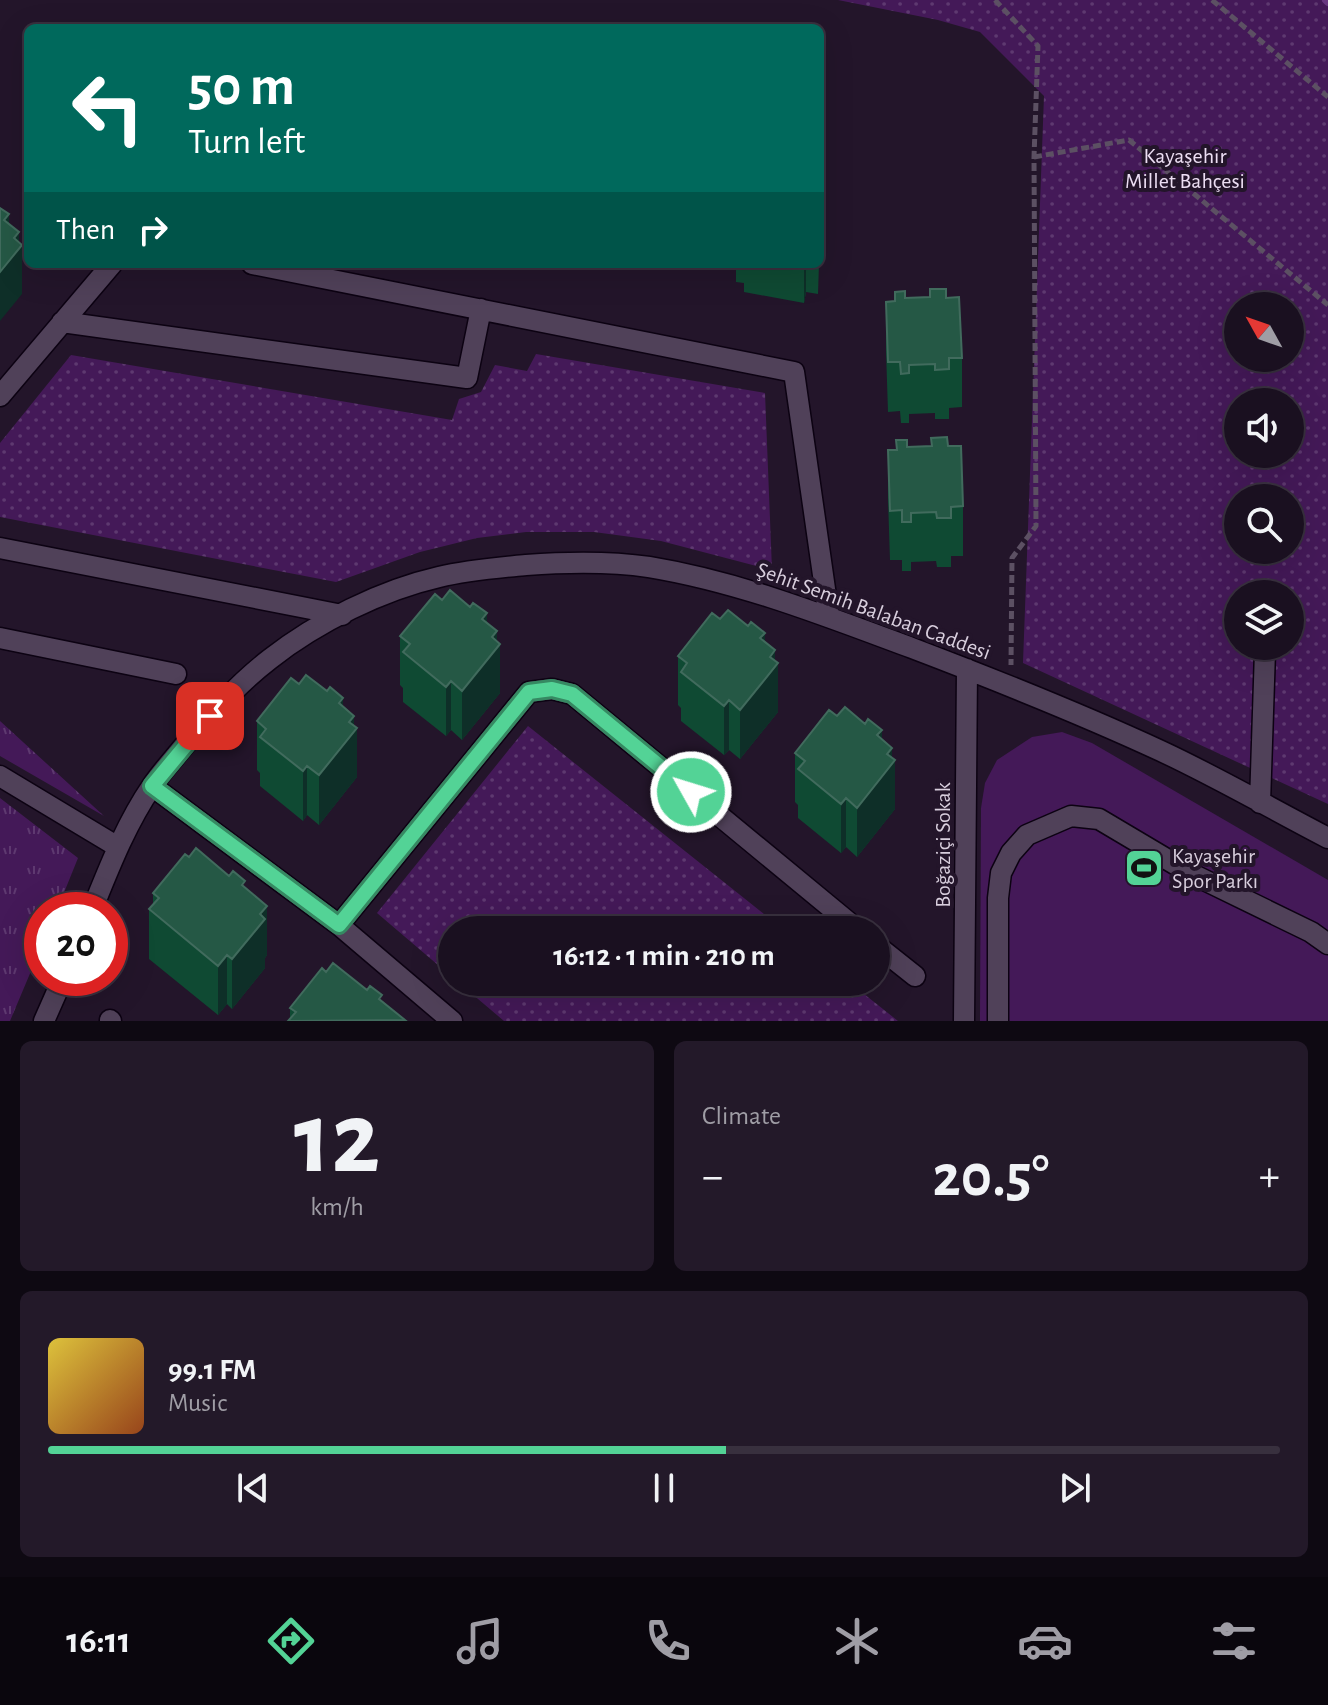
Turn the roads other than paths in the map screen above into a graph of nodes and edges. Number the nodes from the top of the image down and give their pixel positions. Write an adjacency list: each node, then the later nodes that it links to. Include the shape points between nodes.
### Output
1 (109, 268): 4 (street)
2 (272, 268): 3 (street)
3 (481, 309): 4 (street, via 467,378); 8 (street, via 794,372)
4 (62, 322): 5 (street)
5 (0, 396)
6 (0, 548): 7 (street)
7 (342, 615): 8 (street, Şehit Semih Balaban Caddesi, via 435,577 567,562 647,567 741,588); 14 (street, Şehit Semih Balaban Caddesi, via 269,659 225,700)
8 (829, 617): 11 (street, Şehit Semih Balaban Caddesi)
9 (0, 638): 12 (street)
10 (1265, 660): 15 (street)
11 (967, 669): 15 (street, Şehit Semih Balaban Caddesi, via 1164,752); 27 (street, Boğaziçi Sokak)
12 (176, 674)
13 (0, 776): 17 (street)
14 (152, 786): 17 (street, Şehit Semih Balaban Caddesi); 20 (street)
15 (1260, 803): 16 (street, Şehit Semih Balaban Caddesi)
16 (1328, 838)
17 (118, 847): 18 (street, Şehit Semih Balaban Caddesi)
18 (99, 892)
19 (841, 916): 20 (street, via 572,694 552,689 529,692)
20 (339, 925): 26 (street)
21 (1328, 944): 28 (street, via 1099,819 1071,816 1027,835 1001,873)
22 (890, 956): 23 (street)
23 (915, 976)
24 (55, 996): 25 (street)
25 (44, 1021)
26 (452, 1021)
27 (964, 1021)
28 (998, 1021)

